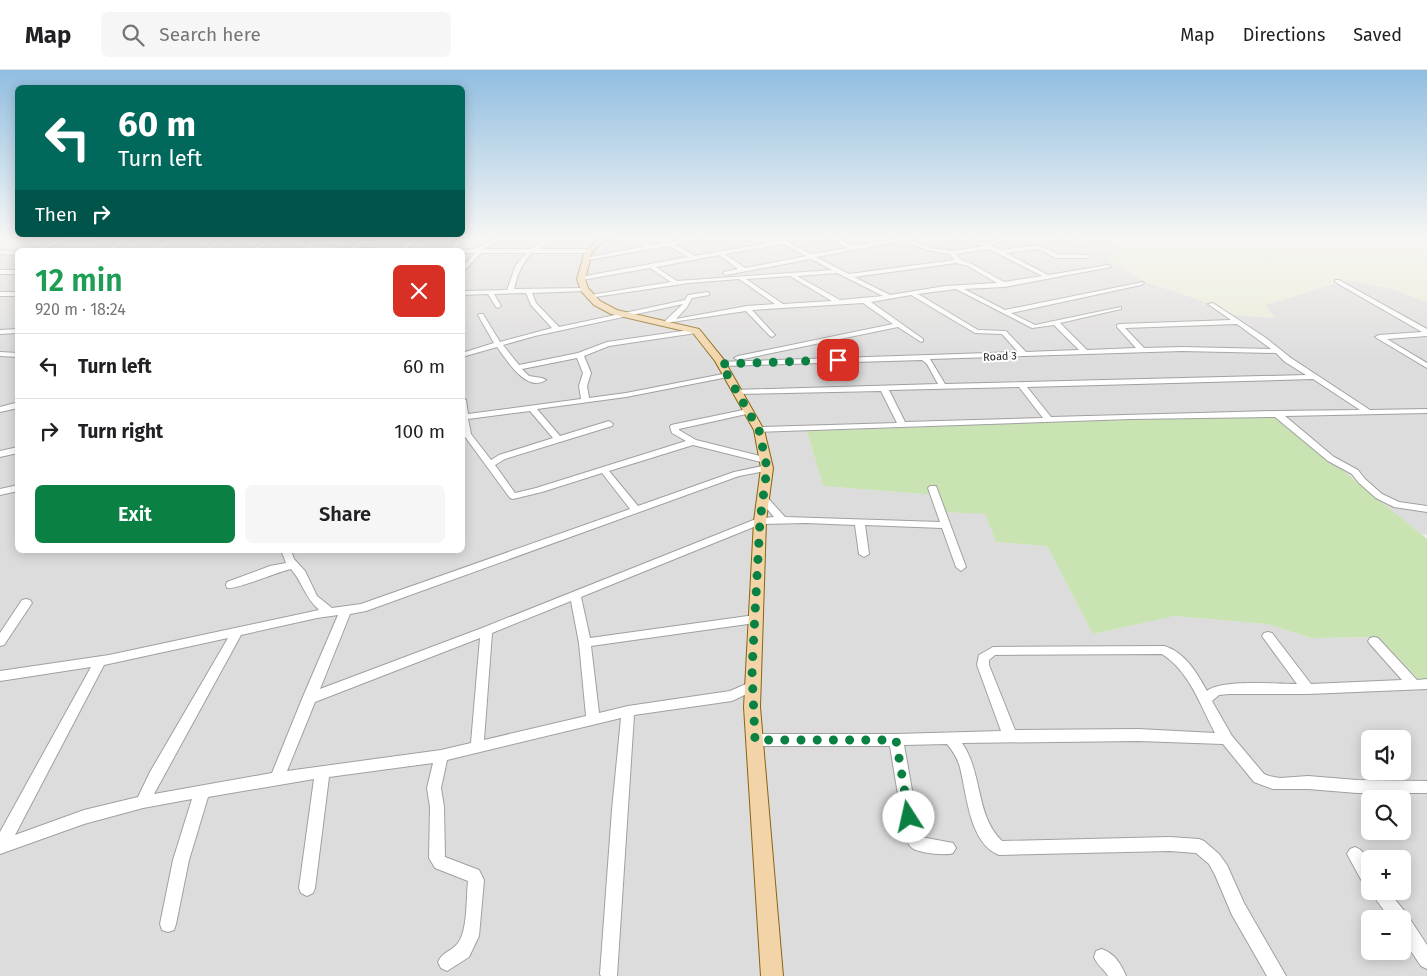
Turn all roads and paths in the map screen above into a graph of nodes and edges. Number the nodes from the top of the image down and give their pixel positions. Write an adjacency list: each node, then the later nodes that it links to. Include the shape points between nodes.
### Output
1 (512, 279): 19 (street)
2 (586, 279): 17 (main road)
3 (613, 279): 17 (street)
4 (671, 279): 14 (street)
5 (702, 279): 12 (street)
6 (721, 279): 12 (street)
7 (743, 279): 33 (street)
8 (797, 279): 28 (street)
9 (853, 279): 27 (street)
10 (994, 279): 16 (street)
11 (1031, 279): 16 (street)
12 (694, 281): 14 (street)
13 (1337, 281): 47 (street)
14 (676, 283): 17 (street)
15 (1141, 283): 36 (street)
16 (1004, 285): 18 (street)
17 (585, 288): 20 (street); 38 (main road, via 602,306)
18 (958, 288): 26 (street); 36 (street)
19 (510, 291): 20 (street); 21 (street)
20 (528, 291): 43 (street, via 533,304)
21 (490, 292): 22 (street); 32 (street)
22 (465, 293)
23 (0, 294): 24 (street)
24 (15, 294)
25 (707, 294): 30 (street, via 692,295)
26 (913, 294): 27 (street); 56 (street, via 977,332 1004,332)
27 (889, 297): 29 (street)
28 (837, 301): 29 (street); 33 (street)
29 (865, 301): 42 (street)
30 (688, 302): 38 (street); 39 (street)
31 (1211, 304): 40 (street)
32 (498, 306)
33 (781, 306): 34 (street)
34 (748, 308): 39 (street); 48 (street)
35 (1119, 308): 41 (street)
36 (1004, 312): 41 (street, via 1034,327)
37 (481, 315): 50 (street)
38 (623, 315): 39 (main road); 43 (street)
39 (667, 322): 45 (main road)
40 (1239, 322): 51 (street, via 1119,326); 52 (street)
41 (1056, 323): 53 (street)
42 (898, 325): 49 (street); 60 (street)
43 (557, 329): 50 (street)
44 (15, 331): 46 (street)
45 (696, 331): 58 (street, via 607,344); 60 (main road)
46 (0, 332)
47 (1427, 333): 61 (street, via 1379,336)
48 (772, 335)
49 (921, 340)
50 (498, 344): 55 (street); 62 (street)
51 (1143, 351): 52 (street, Road 3); 53 (street, Road 3)
52 (1278, 351): 63 (street)
53 (1086, 353): 56 (street, Road 3)
54 (0, 354): 57 (street)
55 (465, 354)
56 (1024, 354): 59 (street, Road 3)
57 (15, 355)
58 (580, 355): 62 (street); 69 (street, via 587,373 583,386)
59 (932, 360): 60 (street, via 923,357); 66 (street)
60 (723, 366): 68 (main road); 69 (street, via 631,395)
61 (1427, 366)
62 (519, 367): 64 (street, via 528,379)
63 (1315, 377): 65 (street); 73 (street)
64 (542, 380)
65 (1021, 385): 66 (street); 78 (street)
66 (943, 388): 67 (street)
67 (884, 389): 68 (street); 80 (street)
68 (737, 392): 74 (main road)
69 (585, 400): 71 (street)
70 (15, 405): 72 (street)
71 (531, 407): 77 (street); 83 (street)
72 (0, 410)
73 (1364, 410): 75 (street); 76 (street)
74 (748, 411): 82 (main road); 84 (street, via 674,427)
75 (1427, 411)
76 (1276, 413): 78 (street); 94 (street, via 1331,459 1355,472 1379,496 1397,505)
77 (465, 417)
78 (1049, 420): 80 (street)
79 (609, 424): 83 (street)
80 (902, 424): 82 (street)
81 (465, 429): 88 (street)
82 (759, 430): 87 (main road)
83 (558, 438): 88 (street, via 502,457)
84 (692, 442): 87 (street); 89 (street)
85 (15, 451): 86 (street)
86 (0, 454)
87 (766, 464): 93 (main road); 95 (street)
88 (489, 465): 89 (street, via 515,496)
89 (603, 469): 95 (street)
90 (933, 488): 99 (street)
91 (15, 489): 92 (street)
92 (0, 492)
93 (762, 498): 96 (street); 97 (main road)
94 (1427, 509)
95 (637, 511): 110 (street)
96 (781, 519): 97 (street); 98 (street)
97 (760, 521): 100 (street); 101 (main road)
98 (860, 523): 99 (street); 103 (street)
99 (946, 525): 105 (street)
100 (743, 529): 101 (street); 107 (street)
101 (760, 536): 111 (main road)
102 (287, 553): 104 (street)
103 (864, 554)
104 (292, 565): 106 (street); 109 (street)
105 (961, 567)
106 (231, 584)
107 (575, 595): 112 (street); 117 (street)
108 (26, 603): 116 (street)
109 (322, 610): 110 (street); 113 (street)
110 (345, 612): 125 (street)
111 (755, 619): 117 (street); 122 (main road)
112 (486, 631): 125 (street); 135 (street)
113 (238, 632): 118 (street); 141 (street, via 154,776)
114 (1268, 636): 123 (street)
115 (1374, 641): 120 (street)
116 (0, 642)
117 (585, 643): 129 (street)
118 (101, 660): 119 (street); 142 (street)
119 (0, 676)
120 (1413, 684): 121 (street); 123 (street)
121 (1427, 684)
122 (753, 686): 124 (street); 127 (main road)
123 (1308, 689): 126 (street, via 1223,690)
124 (732, 696): 127 (street); 128 (street)
125 (308, 699): 138 (street)
126 (1206, 699): 130 (street, via 1179,660 1164,650 993,651 983,658 984,665); 132 (street)
127 (752, 707): 133 (main road)
128 (628, 711): 129 (street); 154 (street)
129 (593, 720): 135 (street)
130 (1010, 736): 131 (street); 132 (street, via 1138,735)
131 (950, 738): 134 (street); 157 (street, via 962,752 984,830 999,848 1199,846 1221,870 1238,909)
132 (1226, 739): 139 (street, via 1266,782)
133 (755, 740): 134 (street); 155 (main road)
134 (896, 740): 143 (street, via 915,841)
135 (477, 748): 136 (street)
136 (441, 756): 137 (street); 153 (street, via 434,788 438,858 440,863 473,875 476,880 471,936 463,951)
137 (322, 773): 138 (street); 146 (street)
138 (277, 778): 140 (street)
139 (1427, 787)
140 (202, 792): 141 (street); 149 (street, via 180,860)
141 (144, 802): 142 (street, via 84,817)
142 (0, 847)
143 (948, 848)
144 (1355, 854): 145 (street)
145 (1361, 864)
146 (306, 888)
147 (1385, 900): 148 (street)
148 (1393, 910)
149 (168, 924)
150 (1411, 936): 152 (street)
151 (1102, 957): 156 (street)
152 (1427, 960)
153 (447, 962)
154 (609, 974)
155 (772, 976)
156 (1117, 976)
157 (1277, 976)

